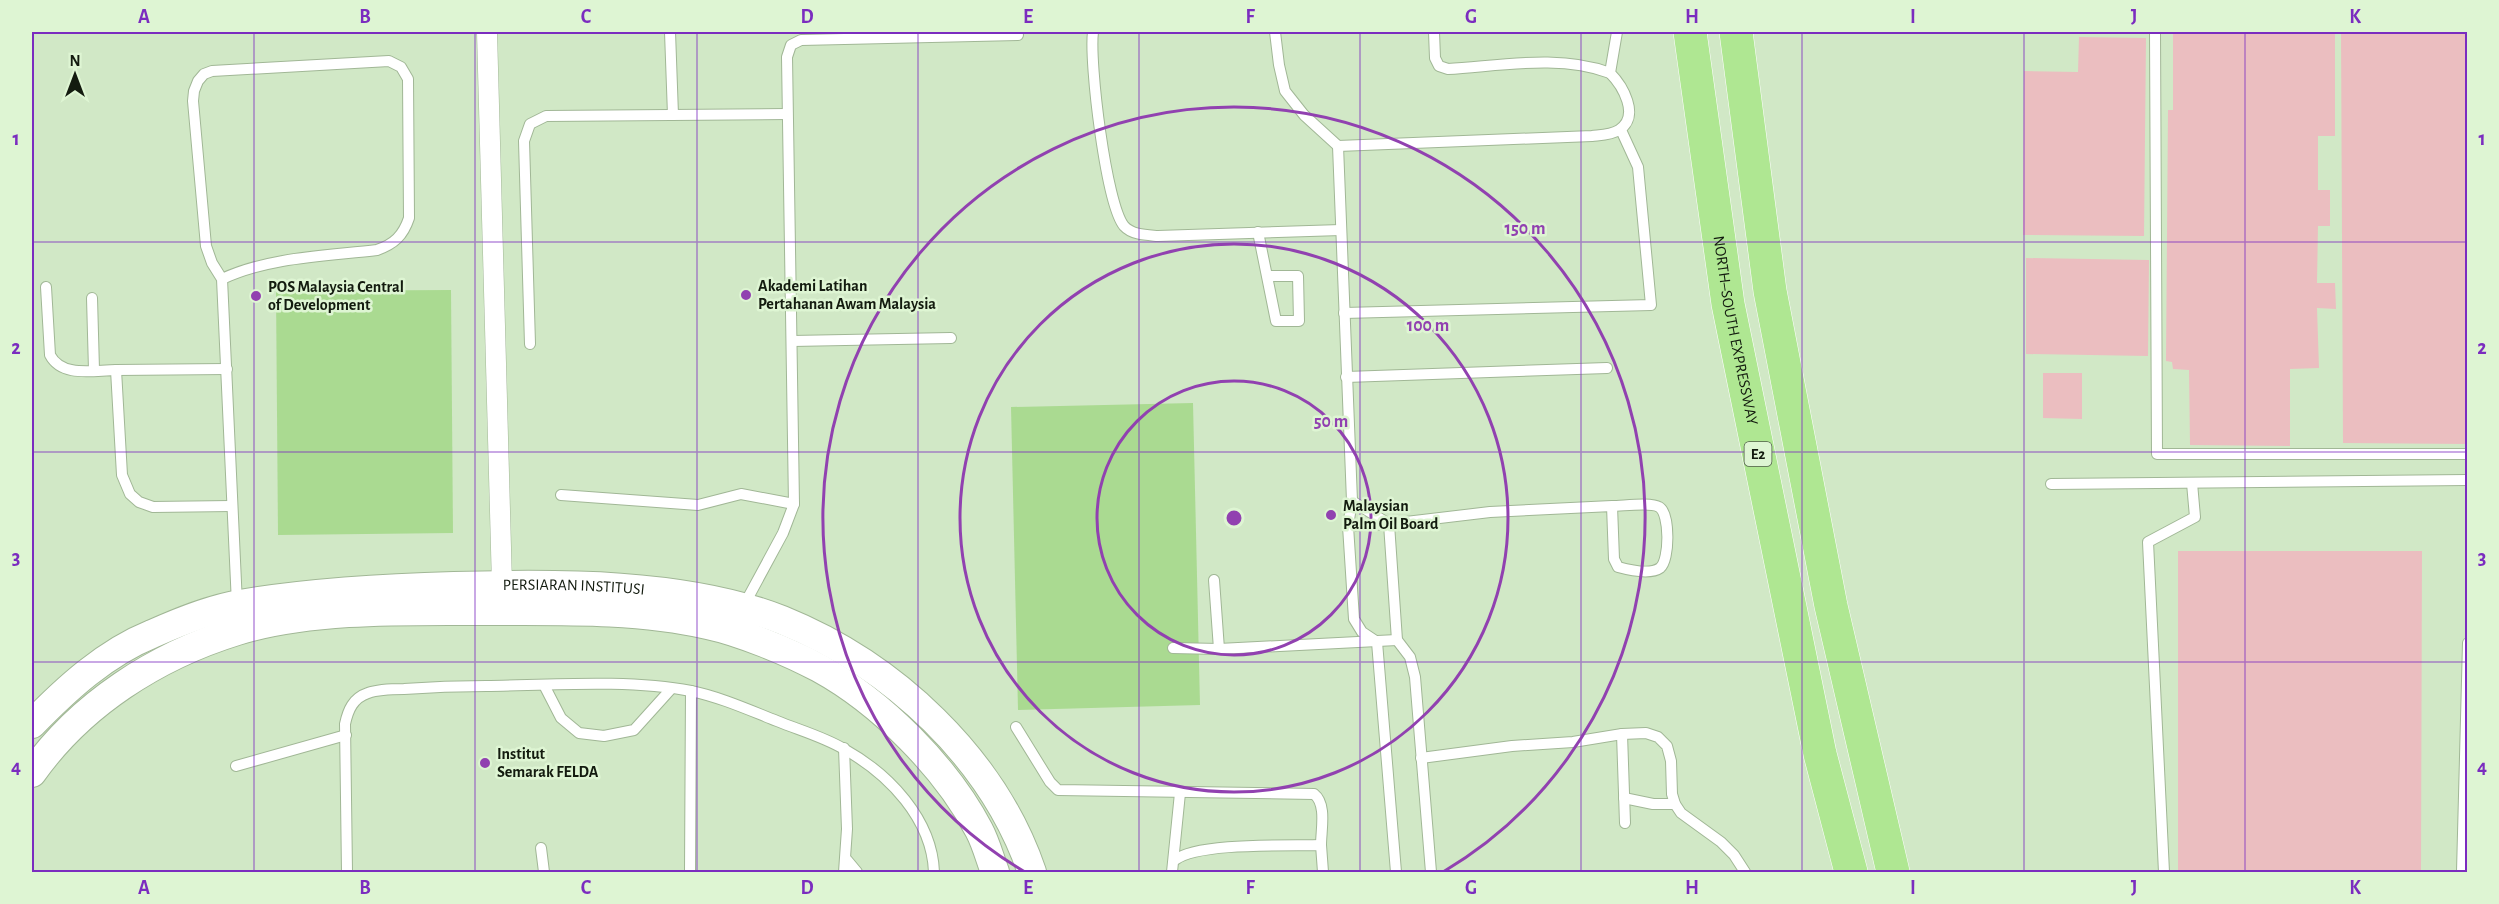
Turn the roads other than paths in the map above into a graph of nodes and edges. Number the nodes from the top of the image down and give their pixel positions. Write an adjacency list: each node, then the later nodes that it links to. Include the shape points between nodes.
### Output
1 (487, 32): 43 (street)
2 (670, 32): 13 (lane)
3 (1094, 32): 17 (lane, via 1098,118 1117,213 1125,228 1158,236)
4 (1276, 32): 15 (lane, via 1285,91)
5 (1434, 32): 11 (lane, via 1435,58 1439,66 1448,69 1557,63 1592,66)
6 (1617, 32): 11 (lane)
7 (1690, 32): 83 (highway, NORTH–SOUTH EXPRESSWAY / E2, via 1728,304 1820,754)
8 (1736, 32): 84 (highway, via 1770,291 1831,606)
9 (2155, 32): 31 (lane, via 2157,454)
10 (1018, 35): 12 (lane, via 801,40 791,45 787,57)
11 (1610, 73): 14 (lane, via 1620,84 1628,106)
12 (787, 114): 13 (lane); 24 (lane)
13 (673, 115): 25 (lane, via 546,116 530,124 524,141)
14 (1621, 130): 15 (lane, via 1592,136); 22 (lane, via 1638,167 1651,305)
15 (1338, 146): 16 (lane)
16 (1341, 230): 17 (lane); 22 (lane)
17 (1258, 232): 18 (lane)
18 (1267, 276): 18 (lane, via 1276,321 1299,321 1298,276)
19 (222, 279): 19 (lane, via 261,265 377,250 400,237 409,218 408,79 401,67 389,61 212,71 198,81 193,101 202,214 206,246); 27 (lane)
20 (46, 287): 28 (lane, via 50,355 55,365 66,370)
21 (93, 298): 28 (lane)
22 (1344, 313): 30 (lane)
23 (951, 338): 24 (lane)
24 (792, 340): 37 (lane)
25 (530, 344)
26 (1607, 368): 30 (lane)
27 (226, 369): 29 (lane); 38 (lane)
28 (94, 370): 29 (lane)
29 (116, 370): 38 (lane, via 122,475 130,494 153,507)
30 (1346, 378): 36 (lane)
31 (2468, 454)
32 (2468, 480): 33 (lane)
33 (2192, 483): 34 (lane); 85 (lane, via 2195,518 2148,542)
34 (2051, 484)
35 (561, 495): 37 (lane, via 698,505 741,494)
36 (1352, 501): 40 (lane); 41 (lane)
37 (794, 504): 45 (lane, via 783,533)
38 (231, 506): 44 (lane)
39 (1612, 506): 39 (lane, via 1614,559 1618,567 1630,571 1657,570 1667,557 1666,514 1654,505); 40 (lane, via 1490,512)
40 (1389, 524): 41 (lane); 46 (lane)
41 (1348, 526): 47 (lane, via 1354,619 1362,632)
42 (1214, 580): 50 (lane)
43 (502, 585): 44 (street, PERSIARAN INSTITUSI, via 397,588); 45 (street, PERSIARAN INSTITUSI, via 661,592)
44 (237, 604): 54 (street, PERSIARAN INSTITUSI, via 148,635 67,688)
45 (742, 607): 77 (street, PERSIARAN INSTITUSI, via 782,620 840,648 889,681 934,721 972,763 1002,806)
46 (1397, 640): 47 (lane); 59 (lane, via 1410,657 1416,676)
47 (1377, 642): 50 (lane); 80 (lane)
48 (2468, 642): 86 (lane)
49 (1173, 648): 50 (lane)
50 (1219, 649)
51 (544, 685): 52 (lane); 52 (lane, via 561,718 579,733 604,736 633,730); 57 (lane, via 445,686 367,693 354,700 348,711)
52 (671, 689): 53 (lane)
53 (691, 691): 58 (lane); 72 (lane)
54 (32, 724)
55 (1016, 728): 62 (lane, via 1058,790)
56 (1622, 734): 59 (lane); 63 (lane); 64 (lane, via 1646,733 1667,746)
57 (346, 735): 60 (lane); 70 (lane)
58 (844, 748): 69 (lane); 75 (lane, via 874,769 914,812 927,837)
59 (1421, 758): 81 (lane)
60 (236, 766)
61 (32, 773): 76 (street, PERSIARAN INSTITUSI, via 90,708 125,683 165,660 239,630 303,618 400,611 576,611 658,618 710,625 768,645 818,668 870,702 916,745 952,787 980,831)
62 (1180, 793): 66 (lane, via 1314,794 1322,809); 68 (lane)
63 (1624, 798): 64 (lane); 65 (lane)
64 (1675, 804): 82 (lane, via 1721,842)
65 (1625, 823)
66 (1321, 845): 68 (lane, via 1206,849 1182,854); 79 (lane)
67 (541, 848): 71 (lane)
68 (1175, 860): 78 (lane)
69 (847, 861): 73 (lane); 74 (lane)
70 (347, 873)
71 (544, 873)
72 (690, 873)
73 (844, 873)
74 (857, 873)
75 (934, 873)
76 (995, 873)
77 (1032, 873)
78 (1173, 873)
79 (1323, 873)
80 (1396, 873)
81 (1431, 873)
82 (1745, 873)
83 (1851, 873)
84 (1893, 873)
85 (2164, 873)
86 (2462, 873)

